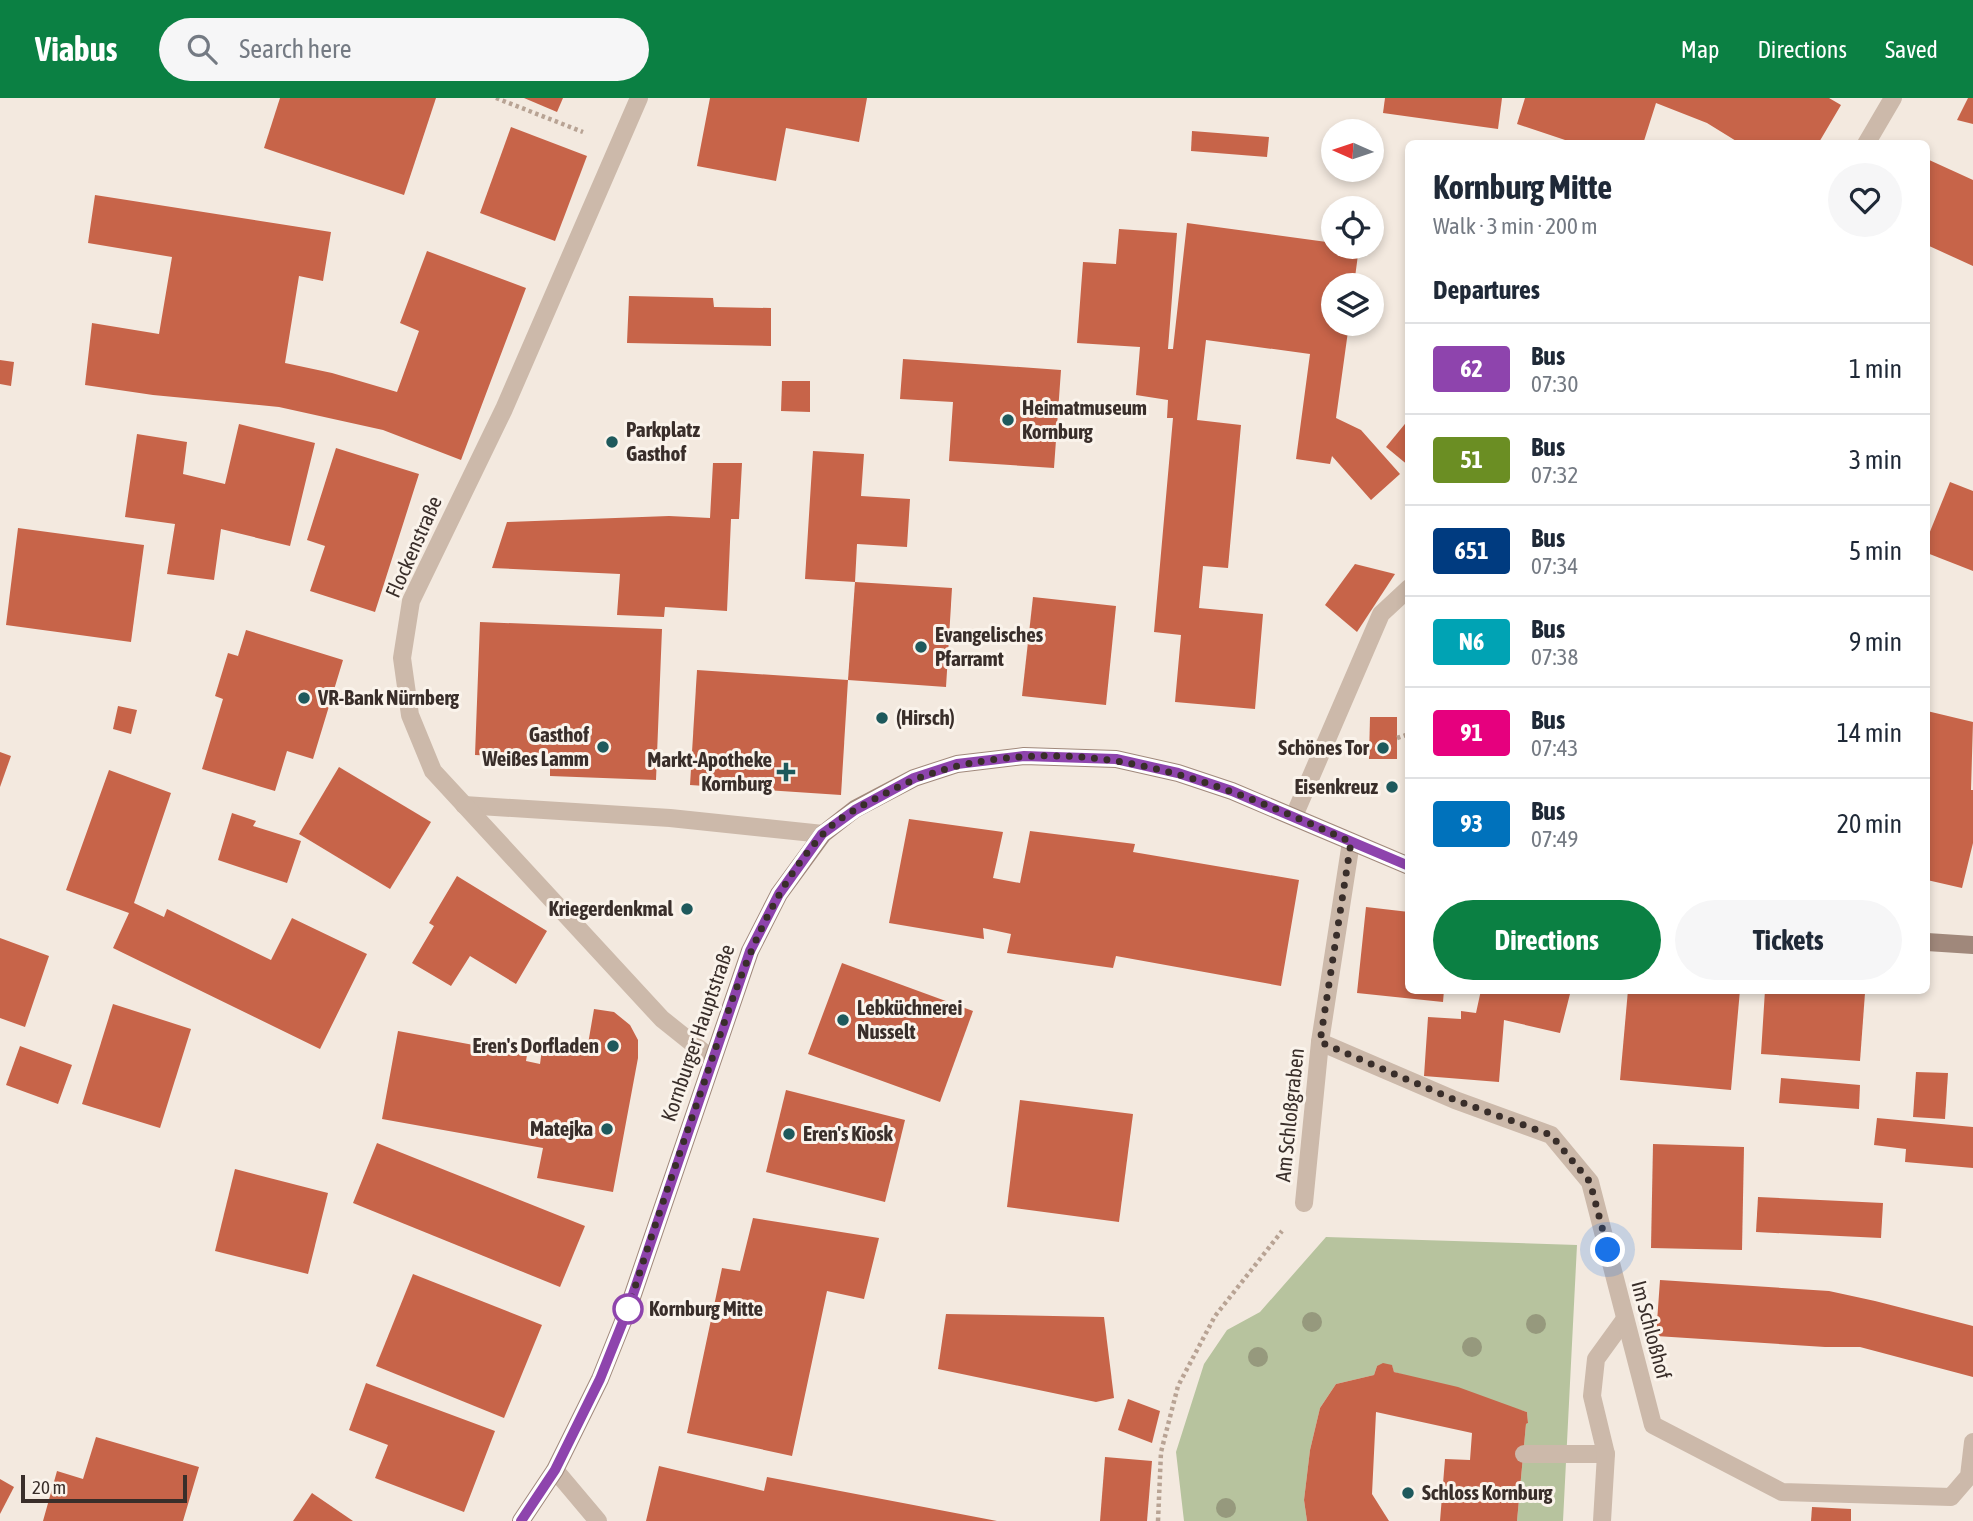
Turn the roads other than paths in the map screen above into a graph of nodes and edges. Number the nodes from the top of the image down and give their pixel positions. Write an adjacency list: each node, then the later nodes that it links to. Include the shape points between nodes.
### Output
1 (639, 98): 5 (street, Flockenstraße, via 504,409 411,601 402,658 410,715 433,771)
2 (1893, 98): 3 (street)
3 (1868, 140)
4 (1405, 592): 6 (street, via 1381,614)
5 (464, 805): 7 (street, via 670,818); 13 (street, Flockenstraße, via 662,1019)
6 (1294, 816): 7 (main road, Kornburger Hauptstraße, via 1178,773 1116,759 1024,756 957,764 914,778); 8 (main road, Kornburger Hauptstraße)
7 (822, 834): 13 (main road, Kornburger Hauptstraße, via 779,894 750,951)
8 (1351, 842): 9 (main road, Kornburger Hauptstraße); 12 (street, Am Schloßgraben)
9 (1405, 864)
10 (1930, 942): 11 (main road)
11 (1973, 944)
12 (1320, 1042): 14 (street, Am Schloßgraben); 15 (street, Im Schloßhof, via 1551,1135 1590,1182)
13 (712, 1059): 19 (main road, Kornburger Hauptstraße, via 628,1309)
14 (1304, 1203)
15 (1625, 1319): 16 (street, Im Schloßhof, via 1653,1425 1782,1493 1951,1497 1969,1476); 18 (street, via 1596,1359 1592,1396)
16 (1973, 1443)
17 (1524, 1454): 18 (street)
18 (1606, 1454): 22 (street)
19 (555, 1470): 20 (main road, Kornburger Hauptstraße); 21 (street)
20 (521, 1521)
21 (598, 1521)
22 (1602, 1521)

